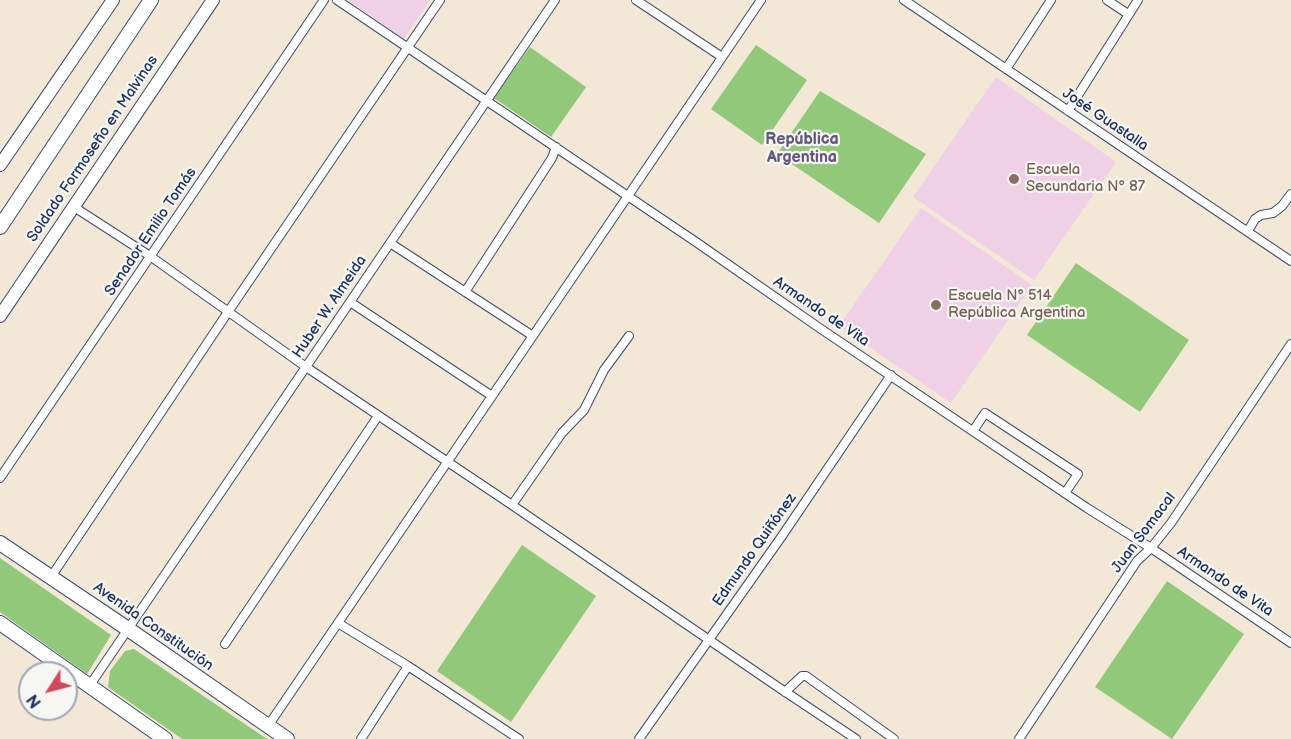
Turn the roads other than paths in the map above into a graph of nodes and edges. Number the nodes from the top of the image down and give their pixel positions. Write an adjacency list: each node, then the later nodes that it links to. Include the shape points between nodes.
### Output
1 (113, 0): 21 (main road)
2 (151, 0): 25 (main road)
3 (213, 0): 24 (main road, Soldado Formoseño en Malvinas)
4 (324, 0): 28 (street, Senador Emilio Tomás)
5 (337, 0): 15 (street, Armando de Vita)
6 (440, 0): 15 (street)
7 (555, 0): 18 (street, Huber W. Almeida)
8 (636, 0): 16 (street)
9 (761, 0): 16 (street)
10 (904, 0): 17 (street, José Guastalla)
11 (1051, 0): 17 (street)
12 (1107, 0): 14 (street)
13 (1138, 0): 14 (street)
14 (1128, 14): 19 (street)
15 (407, 48): 18 (street, Armando de Vita); 32 (street)
16 (722, 57): 23 (street)
17 (1006, 69): 19 (street, José Guastalla)
18 (486, 101): 20 (street, Armando de Vita); 27 (street, Huber W. Almeida)
19 (1068, 111): 26 (street, José Guastalla)
20 (556, 147): 23 (street, Armando de Vita); 30 (street)
21 (2, 159)
22 (1291, 194): 26 (street, via 1273,213 1255,219)
23 (628, 197): 34 (street); 38 (street, Armando de Vita)
24 (74, 207): 28 (street); 33 (main road, Soldado Formoseño en Malvinas)
25 (0, 227)
26 (1248, 231): 29 (street, José Guastalla)
27 (390, 243): 30 (street); 31 (street, Huber W. Almeida)
28 (150, 256): 32 (street); 43 (street, Senador Emilio Tomás)
29 (1291, 261)
30 (465, 292): 34 (street)
31 (350, 302): 37 (street, Huber W. Almeida); 39 (street)
32 (228, 312): 37 (street); 48 (street)
33 (0, 316)
34 (533, 336): 39 (street)
35 (629, 336): 45 (street, via 604,370 584,410 562,433)
36 (1291, 344): 47 (street, Juan Somacal)
37 (306, 367): 40 (street); 51 (street, Huber W. Almeida)
38 (891, 375): 41 (street, Armando de Vita); 52 (street, Edmundo Quiñónez)
39 (492, 396): 42 (street)
40 (378, 416): 42 (street); 54 (street)
41 (973, 431): 44 (street, Armando de Vita); 44 (street, via 985,413 1078,474)
42 (447, 463): 45 (street); 49 (street)
43 (0, 478)
44 (1065, 493): 47 (street, Armando de Vita)
45 (512, 505): 52 (street)
46 (0, 543): 48 (main road, Avenida Constitución)
47 (1151, 548): 53 (street, Armando de Vita); 66 (street, Juan Somacal, via 1137,561)
48 (51, 577): 51 (main road, Avenida Constitución)
49 (338, 622): 55 (street); 58 (street)
50 (0, 623): 56 (main road)
51 (128, 629): 56 (street, Huber W. Almeida); 58 (main road, Avenida Constitución)
52 (709, 640): 57 (street); 63 (street, Edmundo Quiñónez)
53 (1291, 643)
54 (225, 644)
55 (408, 666): 61 (street); 62 (street)
56 (90, 685): 59 (main road)
57 (785, 692): 64 (street); 65 (street, via 806,676)
58 (268, 726): 60 (main road, Avenida Constitución)
59 (165, 739)
60 (287, 739)
61 (361, 739)
62 (519, 739)
63 (639, 739)
64 (856, 739)
65 (894, 739)
66 (1019, 739)

